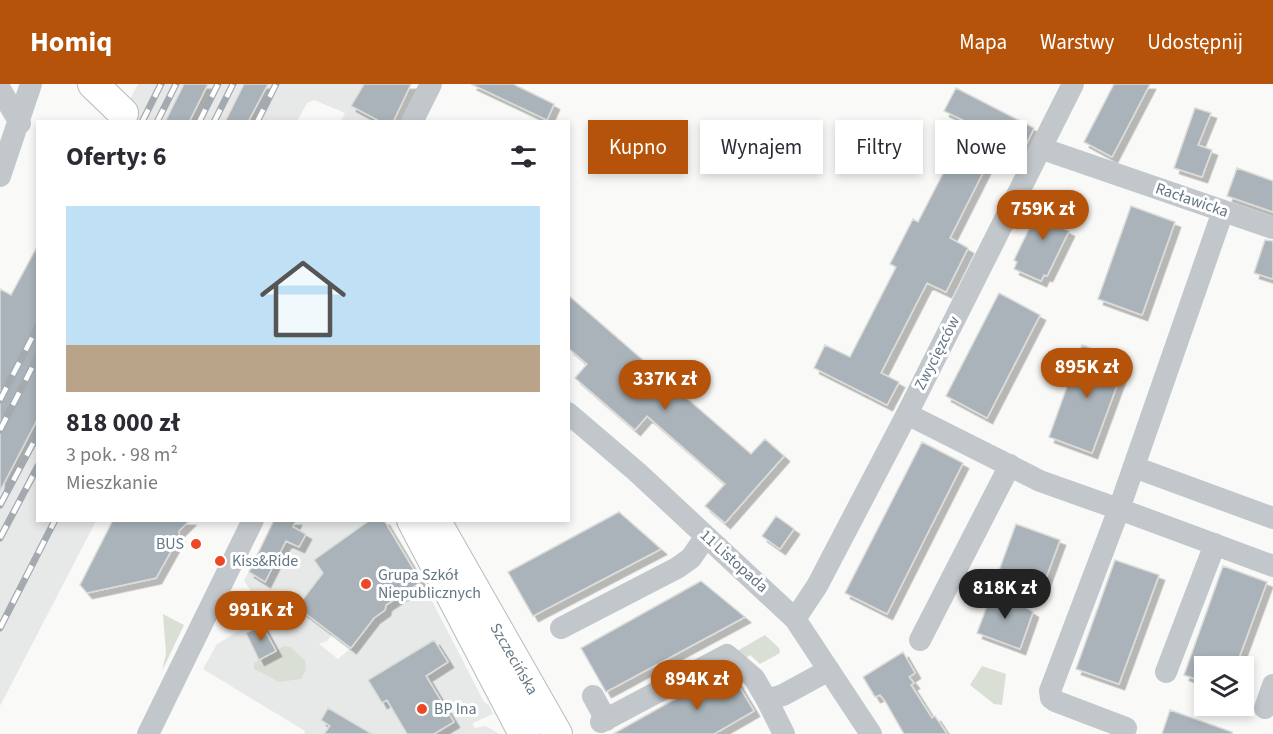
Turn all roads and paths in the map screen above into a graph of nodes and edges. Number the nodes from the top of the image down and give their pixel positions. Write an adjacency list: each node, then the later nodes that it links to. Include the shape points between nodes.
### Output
1 (31, 84): 8 (street)
2 (93, 84): 6 (main road)
3 (431, 84): 7 (street)
4 (1073, 84): 9 (street, Zwycięzców)
5 (0, 90): 8 (street)
6 (123, 113)
7 (413, 120)
8 (20, 123): 10 (street)
9 (1043, 149): 11 (street, Racławicka); 13 (street, Zwycięzców)
10 (0, 176)
11 (1223, 211): 12 (street, Racławicka); 16 (street)
12 (1273, 228)
13 (907, 414): 15 (street); 25 (street, Zwycięzców)
14 (570, 415): 22 (street, 11 Listopada)
15 (1010, 465): 17 (street, via 1040,481); 27 (street)
16 (1134, 467): 17 (street); 18 (street)
17 (1119, 509): 23 (street); 34 (street, via 1050,691 1055,701)
18 (1273, 518)
19 (252, 522): 35 (street)
20 (413, 522): 36 (main road, Szczecińska)
21 (436, 522): 37 (main road, Szczecińska)
22 (706, 536): 25 (street, 11 Listopada); 26 (street, via 691,558 677,568)
23 (1215, 544): 24 (street); 29 (street)
24 (1273, 566)
25 (795, 619): 28 (street, 11 Listopada)
26 (561, 628)
27 (920, 640)
28 (829, 670): 32 (street); 39 (street, 11 Listopada)
29 (1166, 672)
30 (1273, 685): 33 (street)
31 (593, 696): 32 (street, via 604,721 727,655 754,678)
32 (767, 700): 38 (street)
33 (1265, 708)
34 (1126, 728)
35 (148, 734)
36 (524, 734)
37 (557, 734)
38 (784, 734)
39 (871, 734)

